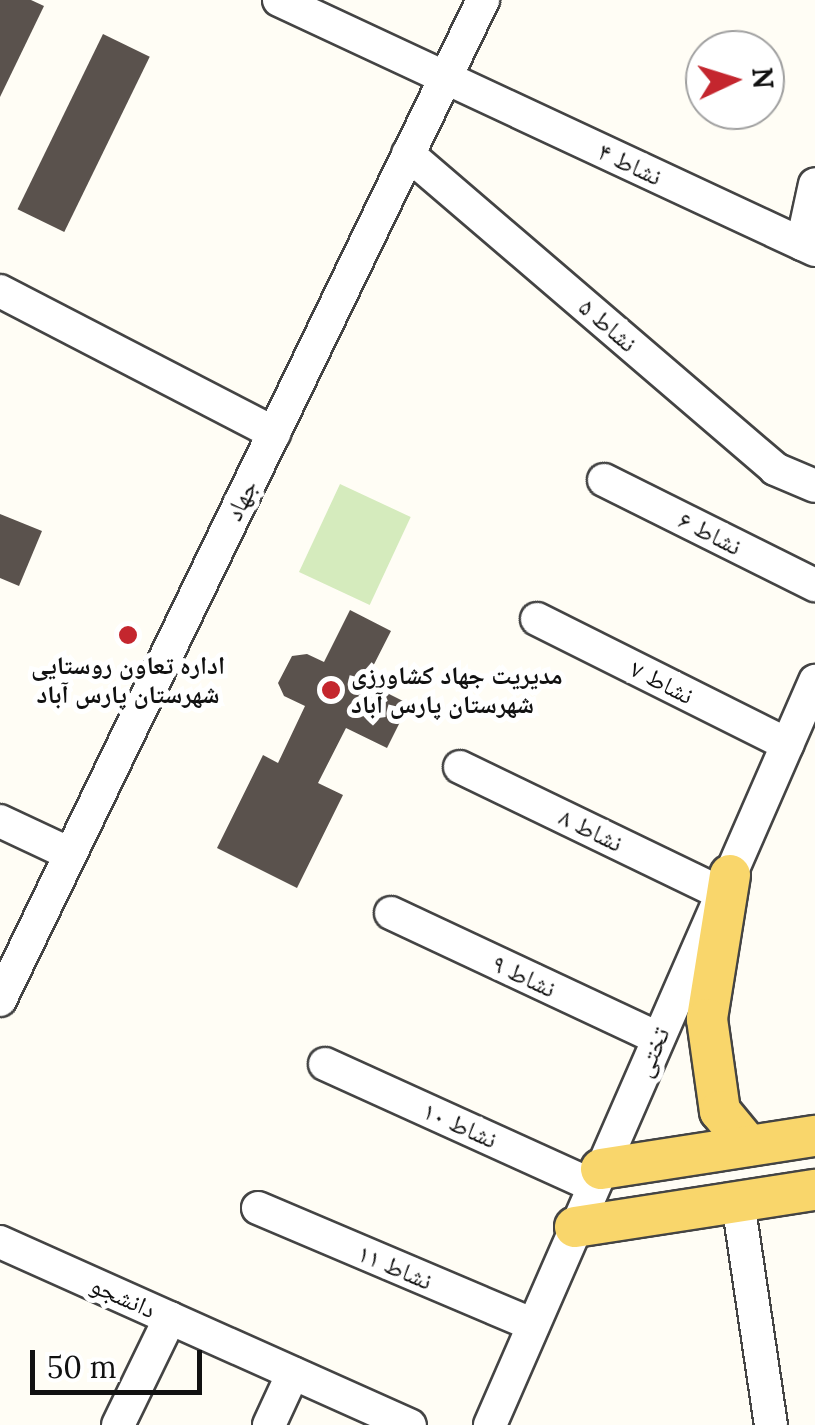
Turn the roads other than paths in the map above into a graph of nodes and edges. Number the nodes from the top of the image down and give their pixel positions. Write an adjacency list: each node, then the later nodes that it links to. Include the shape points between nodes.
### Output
1 (279, 0): 3 (street, نشاط ۴)
2 (483, 0): 3 (street, جهاد)
3 (445, 78): 4 (street, جهاد); 6 (street, نشاط ۴)
4 (408, 154): 8 (street, جهاد); 10 (street, نشاط ۵, via 776,469)
5 (815, 184): 6 (street)
6 (809, 247)
7 (0, 291): 8 (street)
8 (274, 433): 17 (street, جهاد)
9 (604, 480): 11 (street, نشاط ۶)
10 (815, 486)
11 (815, 585)
12 (538, 619): 14 (street, نشاط ۷)
13 (815, 680): 14 (street, تختی)
14 (787, 744): 18 (street, تختی)
15 (460, 768): 18 (street, نشاط ۸)
16 (0, 821): 17 (street)
17 (70, 854): 20 (street, جهاد)
18 (725, 884): 21 (street, تختی); 24 (main road, via 707,1019 720,1111)
19 (392, 913): 21 (street, نشاط ۹)
20 (0, 1000)
21 (658, 1038): 25 (street, تختی)
22 (326, 1064): 25 (street, نشاط ۱۰)
23 (815, 1136): 24 (main road)
24 (749, 1146): 25 (main road)
25 (598, 1178): 29 (street, تختی)
26 (815, 1190): 27 (main road)
27 (738, 1202): 29 (main road); 38 (street)
28 (258, 1208): 32 (street, نشاط ۱۱)
29 (575, 1227): 32 (street, تختی)
30 (0, 1242): 31 (street, دانشجو)
31 (170, 1318): 33 (street, دانشجو); 34 (street)
32 (533, 1325): 37 (street, تختی)
33 (293, 1373): 35 (street); 36 (street, دانشجو)
34 (118, 1425)
35 (269, 1425)
36 (410, 1425)
37 (490, 1425)
38 (771, 1425)

